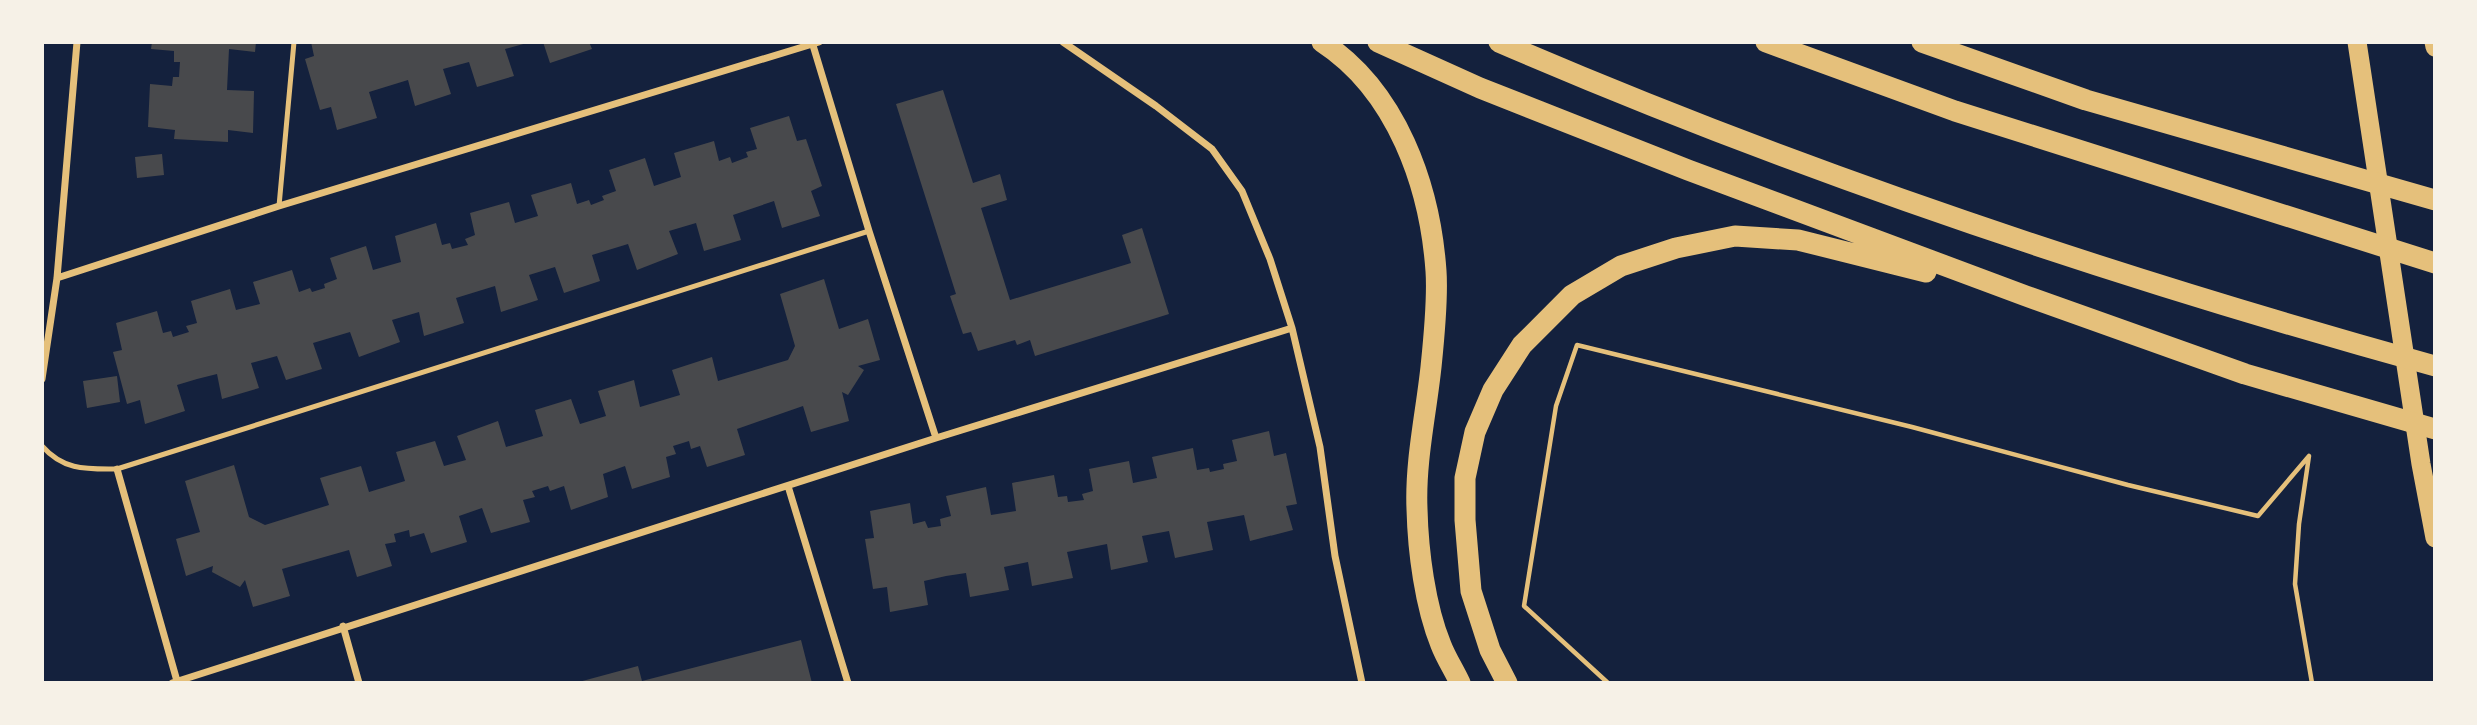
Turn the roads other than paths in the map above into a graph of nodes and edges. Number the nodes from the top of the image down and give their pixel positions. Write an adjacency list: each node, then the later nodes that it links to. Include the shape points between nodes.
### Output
1 (77, 42): 15 (street)
2 (294, 42): 12 (lane)
3 (1063, 42): 17 (street, via 1212,149 1242,191)
4 (1322, 42): 31 (highway, via 1365,78 1394,119 1429,214 1436,273 1417,509 1426,588 1440,644)
5 (1378, 42): 16 (highway, via 1675,165)
6 (1499, 42): 18 (highway, via 1962,222)
7 (1766, 42): 14 (highway, via 1955,111)
8 (1922, 42): 11 (highway, via 2086,100)
9 (2357, 42): 25 (highway)
10 (815, 43): 12 (street); 13 (street)
11 (2435, 200)
12 (279, 206): 15 (street)
13 (869, 231): 21 (street); 23 (lane)
14 (2435, 263)
15 (57, 278): 19 (street)
16 (2026, 296): 20 (highway, via 2245,374); 32 (highway, via 1798,240 1735,236 1675,248 1621,266 1572,295 1522,345 1493,390 1475,432 1465,478 1471,591 1490,650)
17 (1292, 328): 21 (street); 30 (street, via 1320,447 1335,556)
18 (2435, 366)
19 (42, 379)
20 (2435, 429)
21 (936, 438): 24 (street)
22 (42, 446): 23 (lane, via 53,459 68,464)
23 (117, 469): 27 (street)
24 (788, 486): 26 (street); 29 (street)
25 (2435, 538)
26 (343, 626): 27 (street); 28 (street)
27 (174, 682)
28 (359, 683)
29 (848, 683)
30 (1362, 683)
31 (1460, 683)
32 (1507, 683)

